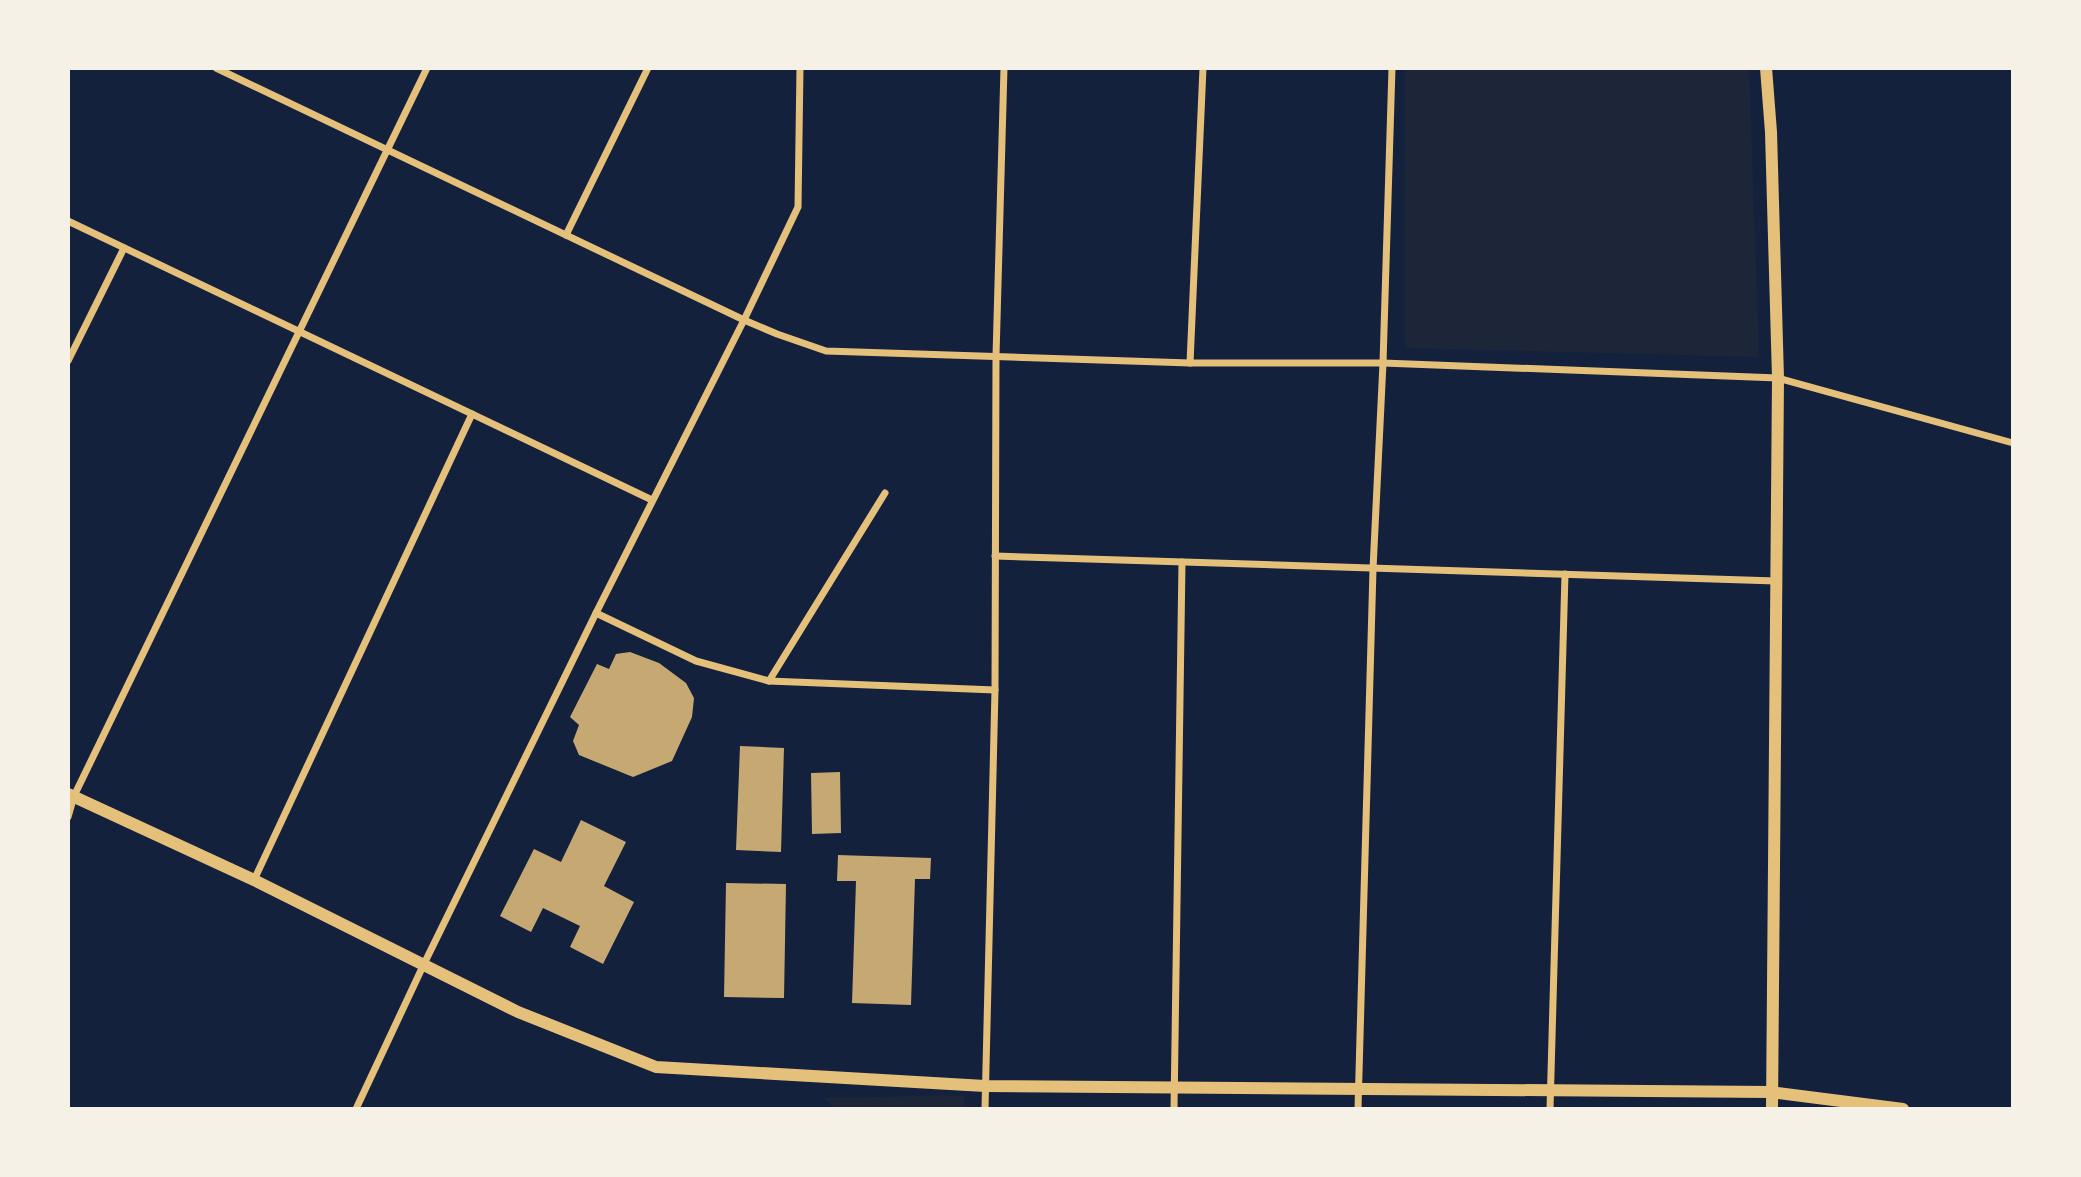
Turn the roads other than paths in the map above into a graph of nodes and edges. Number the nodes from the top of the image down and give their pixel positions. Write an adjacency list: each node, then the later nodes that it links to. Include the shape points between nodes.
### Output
1 (216, 68): 9 (street)
2 (427, 68): 9 (street)
3 (648, 68): 11 (street)
4 (800, 68): 13 (street, via 798,207)
5 (1003, 68): 15 (street)
6 (1203, 68): 17 (street)
7 (1392, 68): 18 (street)
8 (1766, 68): 19 (street)
9 (387, 150): 11 (street); 14 (street)
10 (68, 221): 12 (street)
11 (566, 235): 13 (street)
12 (124, 248): 14 (street); 16 (street)
13 (744, 320): 15 (street, via 826,351); 23 (street)
14 (299, 331): 20 (street); 32 (street)
15 (996, 356): 17 (street); 24 (street)
16 (68, 361)
17 (1189, 363): 18 (street)
18 (1383, 363): 19 (street); 26 (street)
19 (1778, 378): 21 (street); 28 (street)
20 (472, 414): 23 (street); 34 (street)
21 (2013, 443)
22 (885, 493): 30 (street)
23 (652, 500): 29 (street)
24 (995, 556): 25 (street); 31 (street)
25 (1182, 562): 26 (street); 37 (street)
26 (1373, 569): 27 (street); 38 (street)
27 (1564, 575): 28 (street); 39 (street)
28 (1776, 581): 40 (street)
29 (596, 613): 30 (street, via 696,661); 35 (street)
30 (769, 681): 31 (street)
31 (995, 690): 36 (street)
32 (71, 795): 33 (street); 34 (street)
33 (68, 817)
34 (254, 880): 35 (street)
35 (423, 966): 36 (street, via 518,1012 656,1067); 41 (street)
36 (985, 1086): 37 (street); 42 (street)
37 (1174, 1087): 38 (street); 43 (street)
38 (1359, 1088): 39 (street); 44 (street)
39 (1550, 1090): 40 (street); 45 (street)
40 (1770, 1092): 46 (street); 47 (street)
41 (356, 1109)
42 (985, 1109)
43 (1174, 1109)
44 (1358, 1109)
45 (1550, 1109)
46 (1772, 1109)
47 (1903, 1109)

